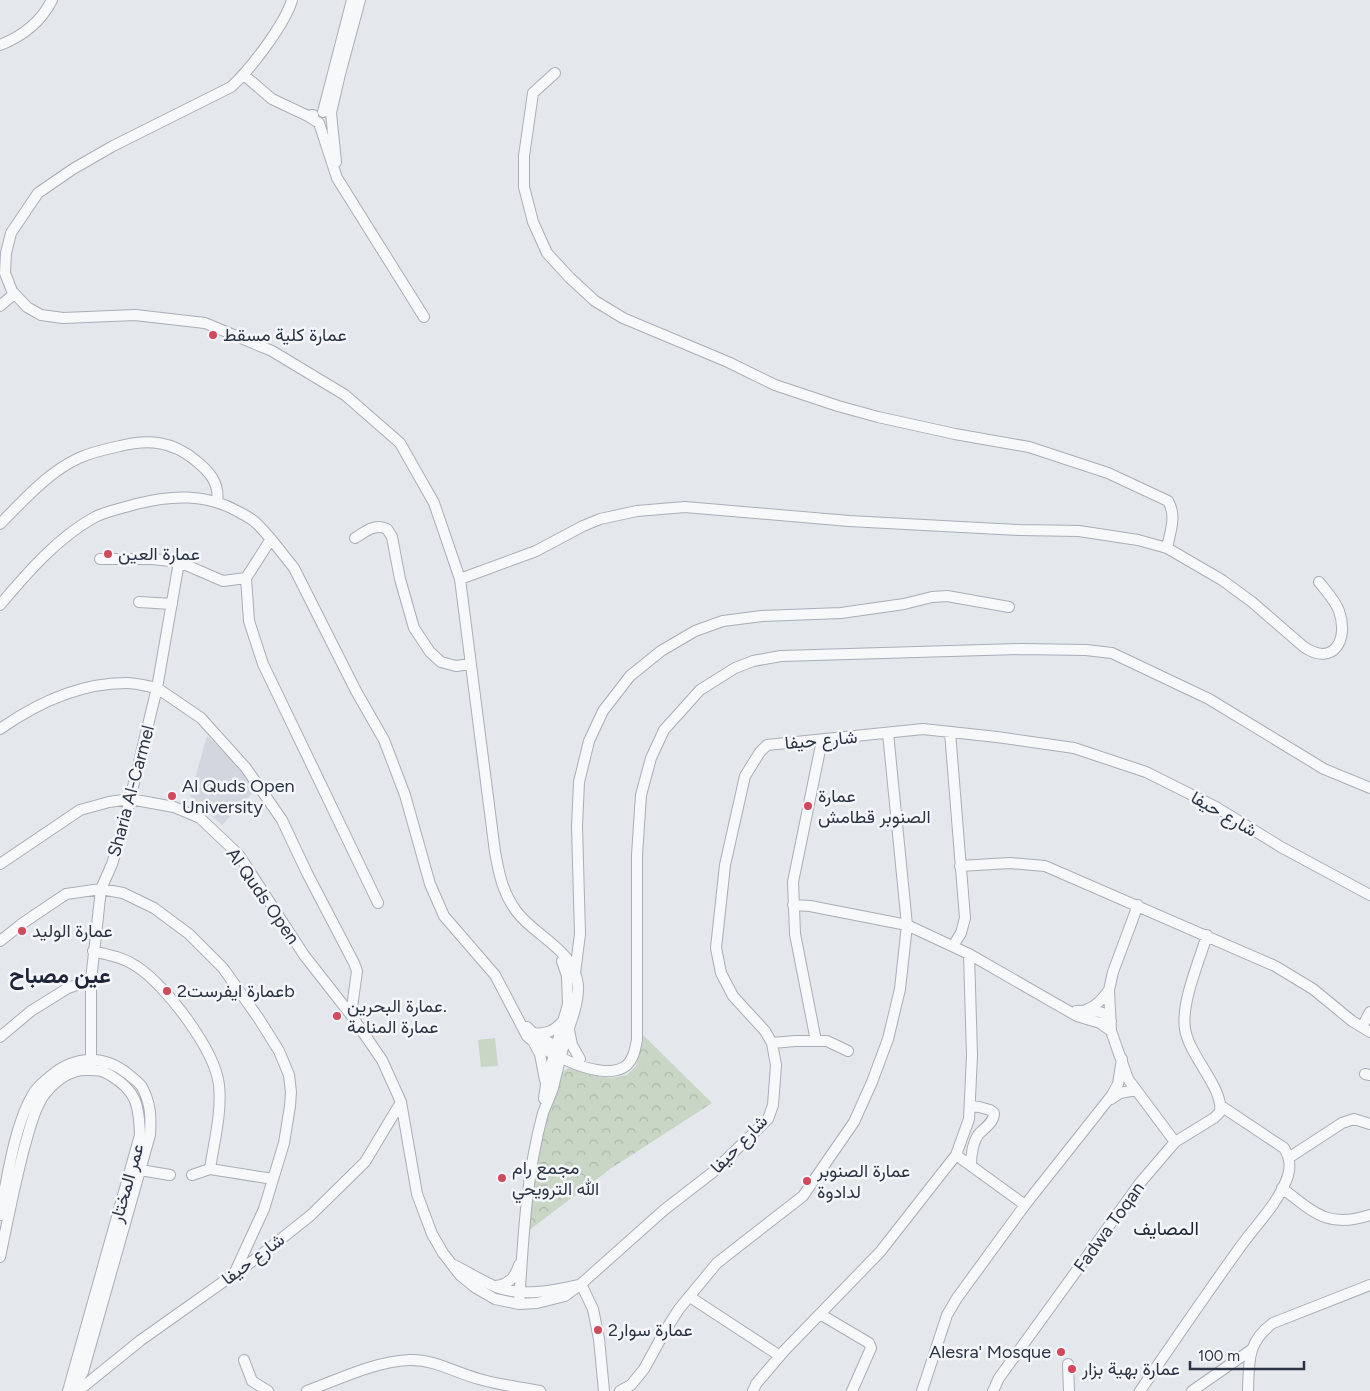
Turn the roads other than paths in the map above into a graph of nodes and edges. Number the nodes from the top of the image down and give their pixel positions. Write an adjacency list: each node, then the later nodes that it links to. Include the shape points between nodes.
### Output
1 (52, 0): 5 (street, via 29,29)
2 (292, 0): 7 (street, via 284,18)
3 (352, 0): 8 (street)
4 (360, 0): 8 (street)
5 (0, 45)
6 (555, 72): 18 (street, via 532,93 524,156 524,187 533,222 547,253 595,301 622,318 775,385 878,417 1029,447 1108,472 1168,501 1173,520)
7 (244, 75): 9 (street, via 272,99); 11 (street, via 231,87 113,146 38,193 11,232 6,253 5,273)
8 (327, 112): 9 (street); 10 (street)
9 (308, 116): 10 (street, via 319,123)
10 (337, 178): 13 (street)
11 (14, 294): 12 (street); 22 (street, via 26,307 41,315 63,318 136,315 205,323 272,351 345,395 400,443 434,503)
12 (0, 306)
13 (424, 317)
14 (217, 502): 15 (street, via 217,488 212,478 193,458 178,448 145,441 77,459 43,483); 17 (street, via 255,522); 25 (street, via 188,497 167,498 96,516 44,556)
15 (0, 524)
16 (354, 538): 28 (street, via 373,527 387,529 392,537 414,628 430,652 442,662 456,666)
17 (270, 539): 21 (street); 54 (street, via 294,568 384,740 405,795 430,884 444,916 495,975)
18 (1166, 548): 22 (street, via 1079,531 849,521 685,508 638,511 600,519 536,551); 23 (street, via 1222,580 1304,648 1320,654 1337,648 1343,633 1339,611)
19 (100, 560): 20 (street)
20 (179, 562): 21 (street, via 223,580); 26 (street, Sharia Al-Carmel)
21 (246, 578): 40 (street, via 249,622 263,664)
22 (460, 579): 28 (street)
23 (1319, 582)
24 (139, 602): 26 (street)
25 (0, 604)
26 (172, 604): 29 (street, Sharia Al-Carmel)
27 (1009, 607): 51 (street, via 947,596 841,614 762,616 724,621 695,631 660,651 630,676 603,711 589,740 579,782 580,934)
28 (471, 664): 47 (street, via 495,852 505,894 517,913)
29 (157, 688): 30 (street, via 128,682 97,684 52,699); 35 (street, Sharia Al-Carmel); 58 (street, via 201,718 246,768 282,820 357,971)
30 (0, 729)
31 (950, 732): 32 (street, شارع حيفا, via 922,729); 37 (street); 39 (street, شارع حيفا, via 1074,748 1146,772 1216,807)
32 (888, 733): 33 (street, شارع حيفا); 44 (street)
33 (822, 740): 41 (street, via 793,882); 66 (street, شارع حيفا, via 767,745 760,752 745,776 726,865 716,948 721,974 733,996 765,1031)
34 (1370, 788): 71 (street, via 1324,769 1210,699 1112,653 1021,649 781,656 753,661 700,690 664,730 651,758 641,795 637,855 635,1053 627,1065 614,1071 598,1070)
35 (130, 799): 36 (street, Al Quds Open, via 80,810); 38 (street, Sharia Al-Carmel, via 115,856); 58 (street, Al Quds Open, via 174,807 200,818 239,855 304,955)
36 (0, 864)
37 (960, 866): 42 (street, via 1010,863 1045,866); 43 (street)
38 (102, 889): 46 (street, via 66,894); 49 (street, Sharia Al-Carmel); 90 (street, via 123,893 154,908 189,934 223,968 278,1051 289,1075 291,1092 284,1143)
39 (1370, 895)
40 (378, 903)
41 (793, 905): 44 (street); 64 (street, via 795,934)
42 (1138, 905): 45 (street); 53 (street)
43 (965, 918): 48 (street); 50 (street, via 968,922)
44 (907, 925): 48 (street); 104 (street, via 900,989 888,1039 854,1122 803,1196 717,1263)
45 (1207, 935): 61 (street, via 1275,966 1313,989); 79 (street, via 1186,1004 1185,1030 1191,1049 1220,1098)
46 (0, 941)
47 (553, 944): 51 (street, via 566,956); 59 (street, via 567,976)
48 (953, 946): 50 (street)
49 (93, 951): 52 (street, Sharia Al-Carmel); 86 (street, via 121,958 153,978 184,1016 212,1060 219,1086)
50 (967, 953): 55 (street); 78 (street, via 972,1047)
51 (575, 974): 59 (street, via 577,1001)
52 (91, 980): 63 (street, via 68,988 30,1011); 72 (street, Sharia Al-Carmel)
53 (1109, 990): 56 (street, via 1102,1000); 60 (street)
54 (514, 1010): 62 (street); 65 (street)
55 (1070, 1011): 56 (street); 60 (street)
56 (1084, 1011): 60 (street, via 1107,1014)
57 (1370, 1012): 61 (street)
58 (351, 1015): 70 (street, Al Quds Open)
59 (566, 1024): 62 (street, via 549,1032); 68 (street); 71 (street)
60 (1111, 1026): 69 (street)
61 (1366, 1029)
62 (532, 1032): 68 (street)
63 (0, 1037)
64 (816, 1041): 66 (street); 67 (street, via 827,1041)
65 (534, 1043): 68 (street); 74 (street, via 544,1068)
66 (772, 1044): 99 (street, شارع حيفا, via 776,1065 773,1105 768,1119 713,1172 664,1210)
67 (848, 1051)
68 (558, 1052): 71 (street); 73 (street); 74 (street)
69 (1122, 1059): 75 (street, via 1128,1079); 77 (street, via 1118,1084)
70 (382, 1060): 76 (street, شارع حيفا)
71 (579, 1062): 73 (street, via 561,1068)
72 (91, 1066): 87 (street, via 105,1061 120,1068 141,1086 151,1111 150,1135); 93 (street, via 77,1061 58,1068 36,1090 23,1117); 96 (street, via 60,1078 44,1096 17,1172)
73 (555, 1077): 80 (street)
74 (546, 1084): 80 (street)
75 (1136, 1090): 77 (street, via 1120,1093); 82 (street)
76 (401, 1102): 97 (street, شارع حيفا, via 417,1194 432,1234); 98 (street, شارع حيفا, via 366,1162 311,1215)
77 (1106, 1102): 92 (street)
78 (970, 1106): 83 (street, via 970,1118); 85 (street, via 994,1113 993,1120 977,1137)
79 (1221, 1106): 82 (street, Fadwa Toqan, via 1214,1118); 84 (street, via 1284,1148)
80 (544, 1113): 95 (street, via 528,1190)
81 (1370, 1124): 84 (street, via 1354,1119 1342,1123)
82 (1175, 1142): 123 (street, Fadwa Toqan, via 1140,1182 998,1378)
83 (956, 1155): 85 (street); 106 (street, via 880,1252)
84 (1290, 1157): 91 (street, via 1290,1171)
85 (971, 1166): 92 (street)
86 (210, 1169): 89 (street); 90 (street)
87 (135, 1171): 88 (street); 111 (street); 113 (street, عمر المختار)
88 (170, 1175)
89 (192, 1175)
90 (273, 1179): 98 (street, via 264,1208)
91 (1282, 1188): 94 (street, via 1329,1219 1354,1220); 125 (street)
92 (1025, 1205): 122 (street, via 947,1315)
93 (0, 1215)
94 (1370, 1215)
95 (523, 1255): 101 (street, via 511,1280); 102 (street); 103 (street, via 524,1272 531,1287)
96 (0, 1257)
97 (453, 1265): 101 (street, شارع حيفا); 105 (street, شارع حيفا, via 476,1288 495,1299)
98 (234, 1274): 112 (street, شارع حيفا, via 141,1340)
99 (582, 1284): 103 (street, شارع حيفا); 105 (street, شارع حيفا, via 566,1296); 118 (street, via 593,1309 600,1339)
100 (1370, 1285): 107 (street, via 1273,1322 1258,1337)
101 (495, 1286): 102 (street, شارع حيفا)
102 (520, 1292): 103 (street, شارع حيفا); 105 (street)
103 (546, 1292)
104 (690, 1297): 108 (street); 119 (street, via 664,1331 644,1369 631,1385)
105 (519, 1304)
106 (820, 1314): 108 (street); 121 (street, via 871,1348)
107 (1252, 1350): 126 (street); 127 (street)
108 (780, 1356): 120 (street)
109 (244, 1360): 115 (street, via 252,1381)
110 (1068, 1364): 124 (street)
111 (83, 1372): 112 (street); 113 (street)
112 (90, 1384): 114 (street, شارع حيفا)
113 (70, 1391)
114 (78, 1391)
115 (268, 1391)
116 (306, 1391): 117 (street, via 367,1368 411,1360 432,1362 479,1379)
117 (540, 1391)
118 (604, 1391)
119 (620, 1391)
120 (753, 1391)
121 (852, 1391)
122 (922, 1391)
123 (993, 1391)
124 (1069, 1391)
125 (1140, 1391)
126 (1192, 1391)
127 (1248, 1391)

